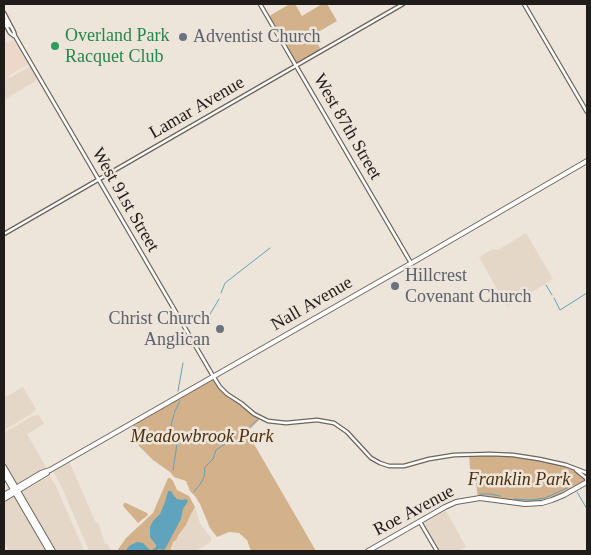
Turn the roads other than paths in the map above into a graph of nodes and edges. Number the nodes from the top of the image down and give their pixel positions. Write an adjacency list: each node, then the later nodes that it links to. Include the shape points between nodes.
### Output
1 (260, 4): 6 (street, West 87th Street)
2 (403, 4): 6 (street, Lamar Avenue)
3 (524, 4): 7 (street)
4 (4, 18): 5 (street, West 91st Street); 5 (street, West 91st Street, via 10,33)
5 (15, 36): 9 (street, West 91st Street)
6 (296, 65): 9 (street, Lamar Avenue); 11 (street, West 87th Street)
7 (587, 112)
8 (587, 160): 11 (main road, Nall Avenue)
9 (99, 179): 10 (street, Lamar Avenue); 12 (street, West 91st Street)
10 (4, 234)
11 (411, 263): 12 (main road, Nall Avenue)
12 (213, 376): 14 (street, West 91st Street, via 227,394 257,416 281,423 317,420 334,423 371,458 385,465 401,466 461,454 490,454 525,457); 18 (main road, Nall Avenue)
13 (4, 467): 18 (main road)
14 (573, 468): 15 (street, West 91st Street); 17 (street)
15 (587, 473)
16 (4, 474): 18 (main road)
17 (587, 482): 20 (main road, Roe Avenue, via 537,504 482,498 464,500 450,504)
18 (15, 490): 19 (main road, Nall Avenue); 21 (main road); 22 (main road)
19 (4, 497)
20 (420, 522): 23 (main road, Roe Avenue); 24 (street)
21 (49, 551)
22 (53, 551)
23 (368, 551)
24 (437, 551)

